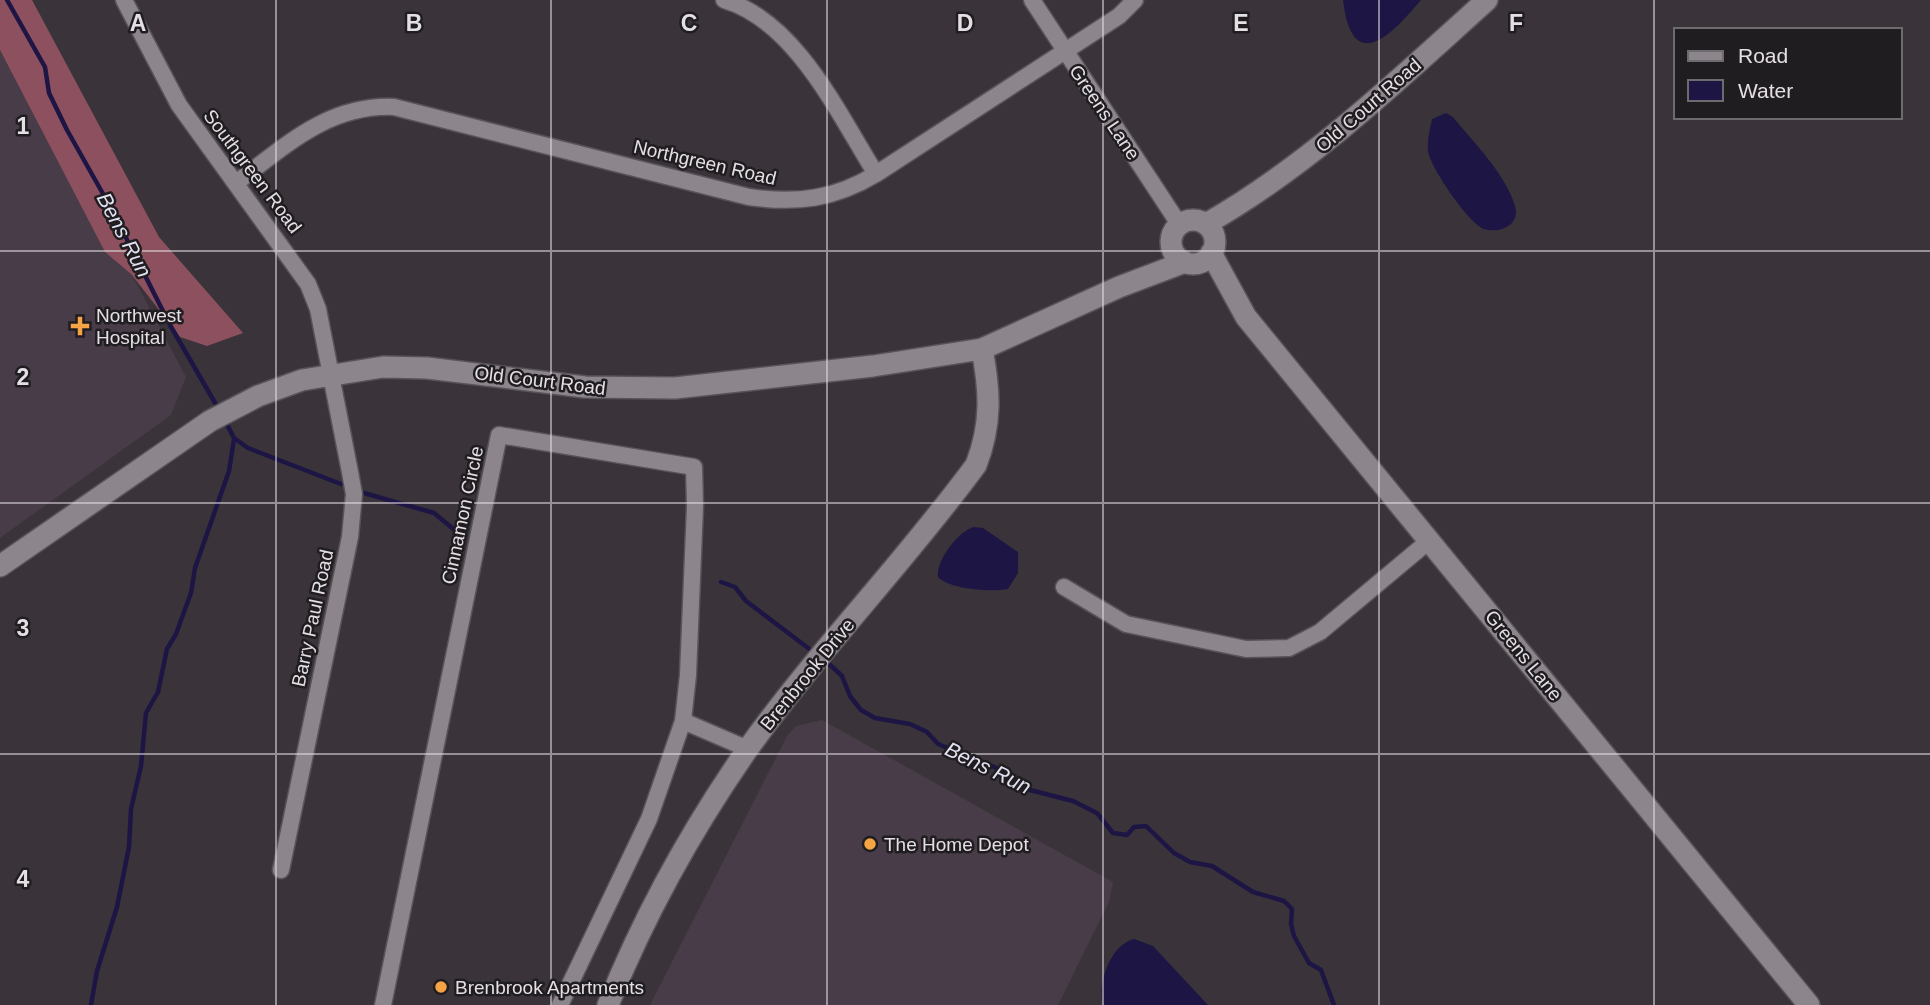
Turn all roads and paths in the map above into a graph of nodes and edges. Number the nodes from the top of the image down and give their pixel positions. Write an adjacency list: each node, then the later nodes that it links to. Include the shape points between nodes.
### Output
1 (124, 0): 8 (street, Southgreen Road, via 179,105)
2 (724, 0): 7 (street, via 769,23 801,57)
3 (1032, 0): 6 (street, Greens Lane)
4 (1135, 0): 6 (street, Northgreen Road, via 1119,16)
5 (1487, 0): 10 (street, Old Court Road, via 1326,144 1244,202)
6 (1064, 50): 7 (street, Northgreen Road); 9 (street, Greens Lane)
7 (876, 174): 8 (street, Northgreen Road, via 817,200 761,199 394,107 372,106 311,126)
8 (236, 183): 12 (street, Southgreen Road, via 307,284 318,309)
9 (1180, 224): 10 (street, via 1192,220)
10 (1197, 249): 11 (street, Old Court Road); 13 (street, Greens Lane, via 1237,305)
11 (982, 349): 12 (street, Old Court Road, via 675,388 585,387 426,368); 17 (street, Brenbrook Drive, via 990,413 976,465)
12 (332, 373): 14 (street, Old Court Road, via 232,408); 18 (street, Barry Paul Road, via 353,512)
13 (1430, 540): 15 (street, via 1320,632 1289,648 1246,649 1126,624); 22 (street, Greens Lane)
14 (0, 566)
15 (1064, 587)
16 (682, 721): 17 (street); 19 (street, Cinnamon Circle, via 690,636 694,467 499,435); 20 (street, Cinnamon Circle, via 649,819)
17 (748, 749): 21 (street, Brenbrook Drive, via 660,894)
18 (281, 870)
19 (383, 1005)
20 (560, 1005)
21 (608, 1005)
22 (1809, 1005)

